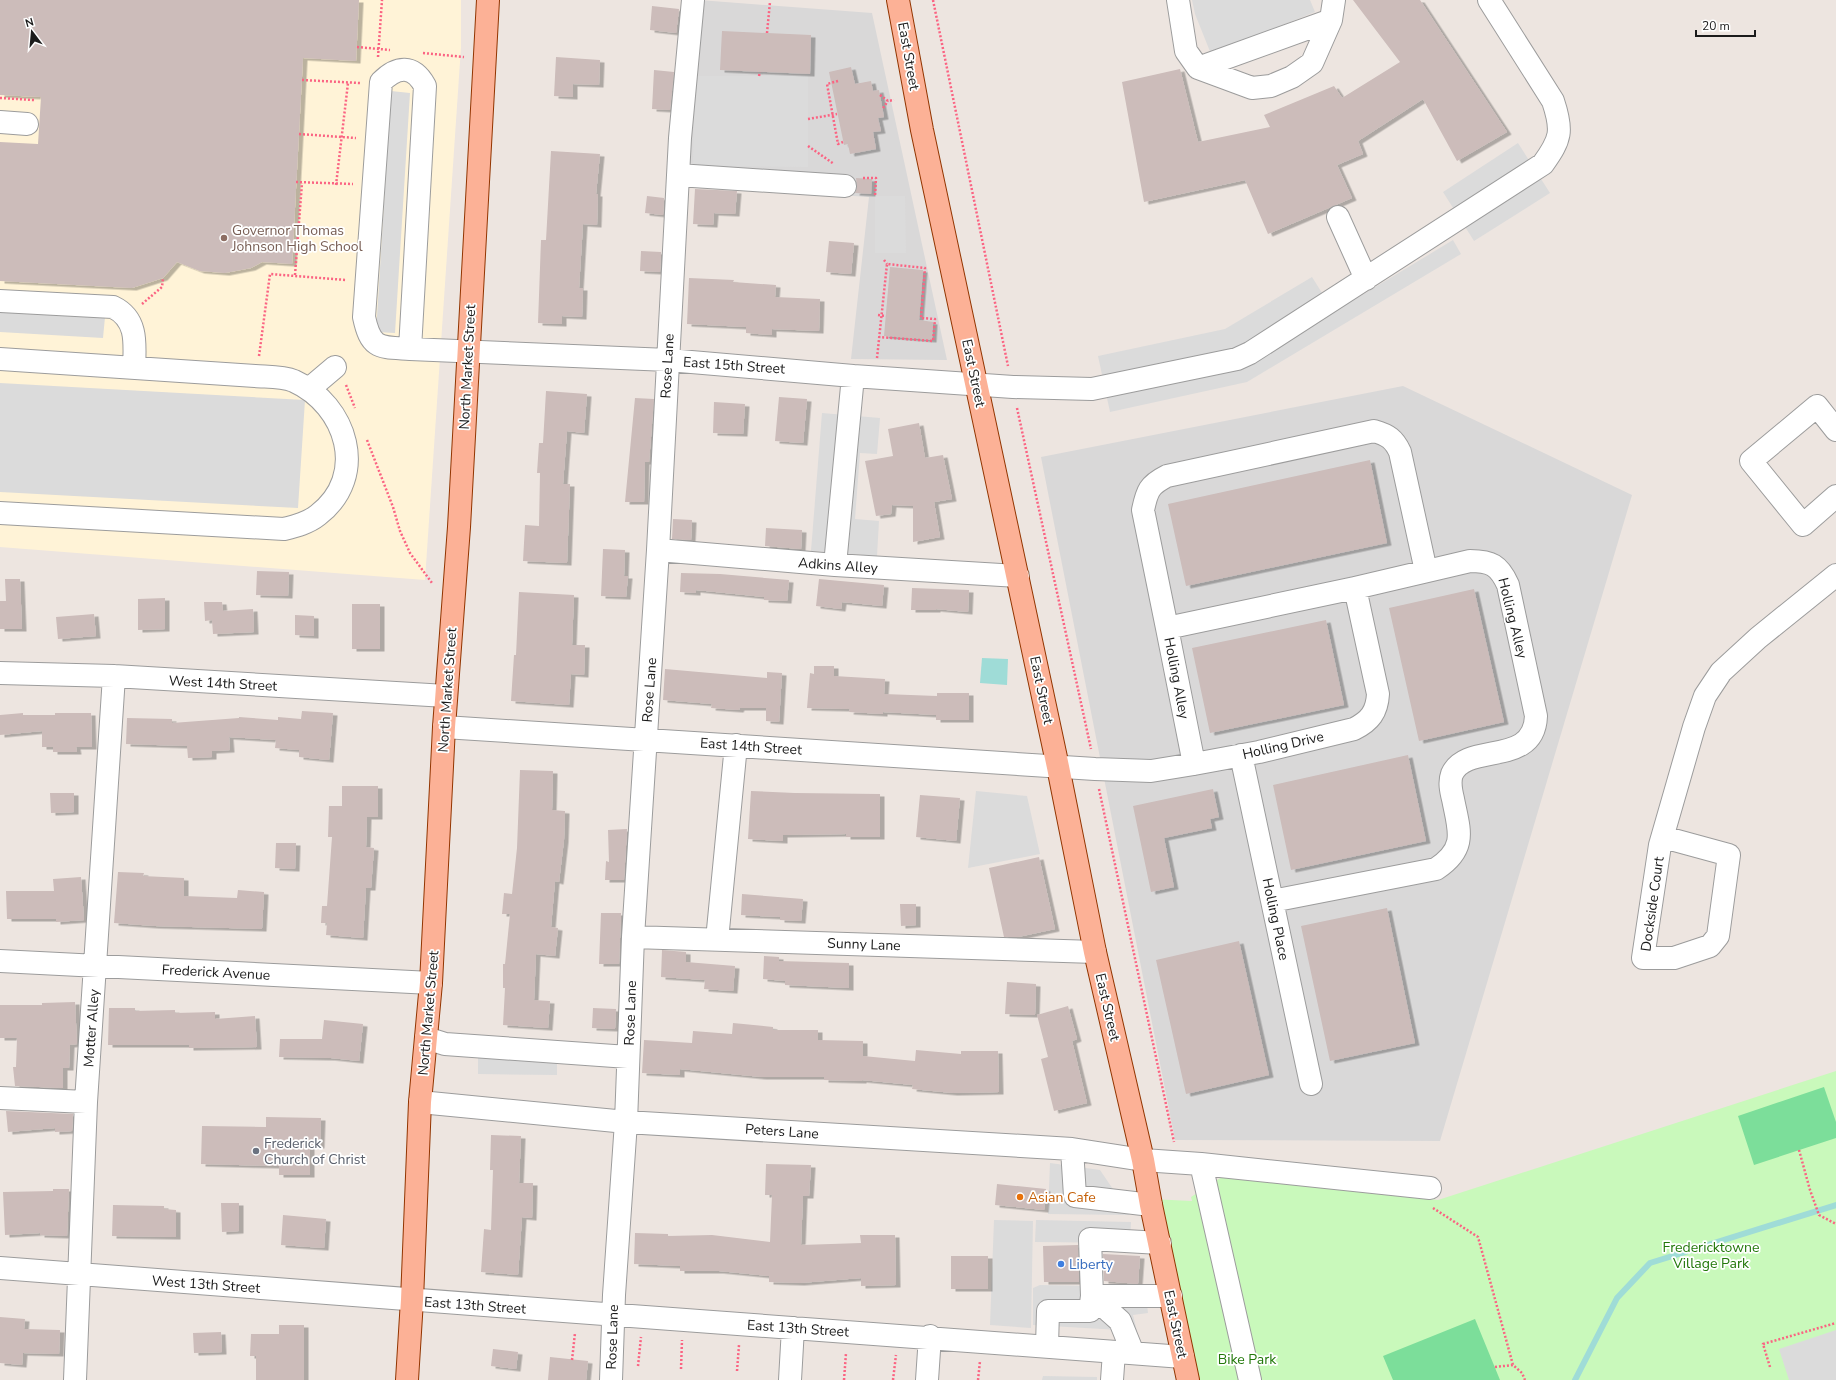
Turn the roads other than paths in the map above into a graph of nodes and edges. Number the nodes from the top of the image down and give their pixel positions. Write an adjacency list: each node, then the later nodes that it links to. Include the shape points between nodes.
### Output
1 (488, 0): 16 (main road, North Market Street)
2 (693, 0): 10 (street, Rose Lane)
3 (898, 0): 22 (main road, East Street, via 922,130)
4 (1178, 0): 7 (street, via 1186,51)
5 (1489, 0): 13 (street, East 15th Street, via 1553,101 1558,117 1559,133 1556,146 1543,164)
6 (1332, 10): 7 (street); 7 (street, via 1312,63 1292,77 1271,86 1252,88)
7 (1198, 68)
8 (0, 122): 9 (street)
9 (27, 124)
10 (678, 175): 11 (street); 18 (street, Rose Lane)
11 (845, 186)
12 (1338, 217): 13 (street)
13 (1366, 278): 22 (street, East 15th Street, via 1237,359 1092,389)
14 (0, 302): 20 (street, via 113,307 129,320 135,343)
15 (410, 349): 15 (street, East 15th Street, via 425,86 419,76 411,71 400,70 389,74 381,82 364,317 367,330 365,345); 16 (street, East 15th Street)
16 (468, 351): 18 (street, East 15th Street); 36 (main road, North Market Street)
17 (0, 359): 20 (street)
18 (668, 360): 21 (street, East 15th Street); 27 (street, Rose Lane)
19 (334, 367): 23 (street)
20 (134, 368): 23 (street, via 280,378 292,380)
21 (853, 376): 22 (street, East 15th Street); 28 (street)
22 (976, 384): 31 (main road, East Street)
23 (309, 389): 26 (street, via 335,416 343,432 346,467 341,485 331,501 318,515 300,525 284,529)
24 (1836, 430): 25 (street, via 1817,406 1751,461 1802,525)
25 (1834, 501)
26 (0, 513)
27 (658, 550): 28 (street, Adkins Alley); 38 (street, Rose Lane)
28 (835, 566): 31 (street, Adkins Alley)
29 (1426, 571): 32 (street, Holling Alley); 33 (street, via 1400,452 1395,441 1387,434 1374,431 1167,476 1154,483 1146,495 1143,510); 44 (street, Holling Alley, via 1470,561 1484,561 1502,572 1508,585 1536,716 1530,737 1521,745 1508,750 1474,758 1460,765 1452,774 1450,787 1460,835 1454,852 1436,869)
30 (1836, 574): 43 (street, Dockside Court, via 1721,672 1705,696)
31 (1018, 576): 42 (main road, East Street)
32 (1355, 588): 33 (street, Holling Alley); 40 (street, Holling Drive, via 1378,694 1378,704 1373,715 1365,724 1354,729)
33 (1167, 628): 41 (street, Holling Alley)
34 (0, 673): 35 (street, West 14th Street)
35 (114, 676): 36 (street, West 14th Street); 49 (street, Motter Alley)
36 (446, 696): 37 (main road, North Market Street)
37 (444, 727): 38 (street, East 14th Street); 50 (main road, North Market Street)
38 (645, 740): 39 (street, East 14th Street); 45 (street, Rose Lane)
39 (736, 744): 42 (street, East 14th Street); 46 (street)
40 (1241, 755): 41 (street, Holling Drive); 44 (street, Holling Place)
41 (1194, 764): 42 (street, Holling Drive, via 1151,771)
42 (1058, 767): 47 (main road, East Street)
43 (1663, 836): 43 (street, Dockside Court, via 1660,845 1643,958 1674,958 1710,946 1718,936 1729,855)
44 (1272, 901): 53 (street, Holling Place)
45 (633, 937): 46 (street, Sunny Lane); 52 (street, Rose Lane)
46 (717, 940): 47 (street, Sunny Lane)
47 (1095, 952): 59 (main road, East Street)
48 (0, 961): 49 (street, Frederick Avenue)
49 (95, 966): 50 (street, Frederick Avenue); 55 (street, Motter Alley)
50 (431, 983): 51 (main road, North Market Street)
51 (426, 1038): 52 (street, via 445,1044); 56 (main road, North Market Street)
52 (628, 1057): 57 (street, Rose Lane)
53 (1311, 1084)
54 (0, 1098): 55 (street)
55 (86, 1102): 65 (street, Motter Alley)
56 (420, 1102): 57 (street, Peters Lane); 68 (main road, North Market Street)
57 (626, 1122): 58 (street, Peters Lane); 69 (street, Rose Lane)
58 (1072, 1149): 59 (street, Peters Lane); 62 (street, via 1075,1196)
59 (1143, 1160): 60 (street, Peters Lane); 62 (main road, East Street)
60 (1201, 1164): 61 (street, Peters Lane); 82 (street)
61 (1428, 1196)
62 (1151, 1205): 63 (main road, East Street)
63 (1160, 1243): 66 (street, via 1090,1240); 67 (main road, East Street)
64 (0, 1268): 65 (street, West 13th Street)
65 (80, 1275): 68 (street, West 13th Street); 75 (street, Motter Alley)
66 (1092, 1296): 67 (street); 72 (street, via 1090,1311 1048,1311); 73 (street, via 1120,1321)
67 (1171, 1296): 74 (main road, East Street)
68 (412, 1300): 69 (street, East 13th Street); 76 (main road, North Market Street)
69 (613, 1316): 70 (street, East 13th Street); 77 (street, Rose Lane)
70 (793, 1328): 71 (street, East 13th Street); 78 (street)
71 (930, 1336): 72 (street, East 13th Street); 79 (street)
72 (1047, 1346): 73 (street, East 13th Street)
73 (1124, 1352): 74 (street, East 13th Street); 80 (street)
74 (1183, 1357): 81 (main road, East Street)
75 (75, 1380)
76 (407, 1380)
77 (611, 1380)
78 (790, 1380)
79 (927, 1380)
80 (1112, 1380)
81 (1188, 1380)
82 (1250, 1380)

